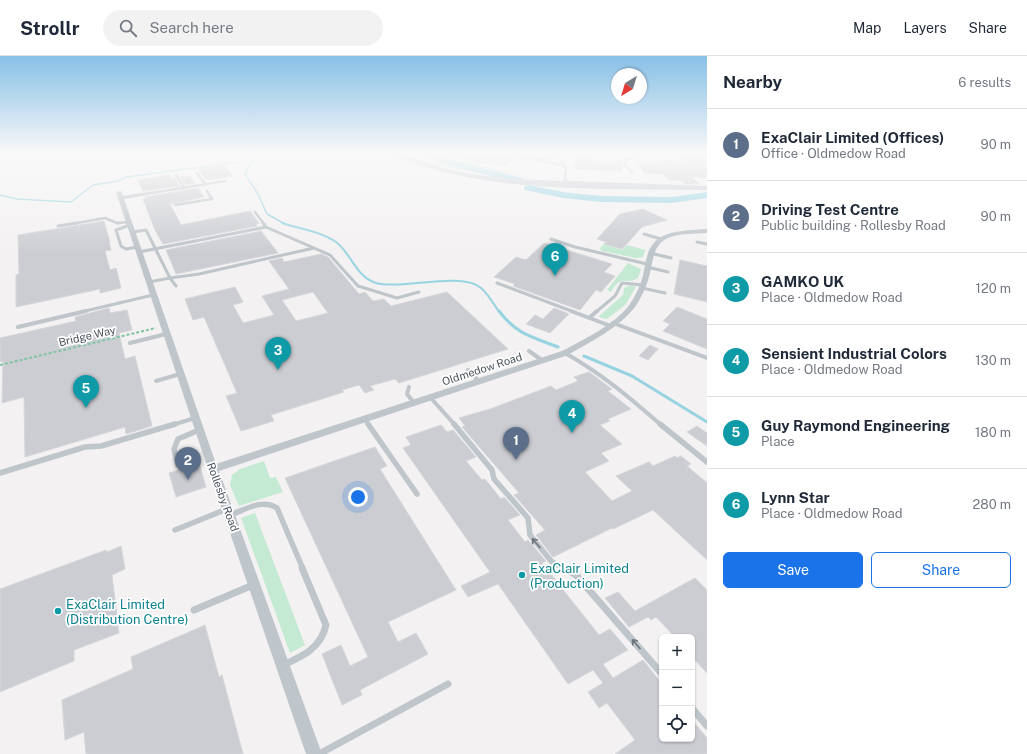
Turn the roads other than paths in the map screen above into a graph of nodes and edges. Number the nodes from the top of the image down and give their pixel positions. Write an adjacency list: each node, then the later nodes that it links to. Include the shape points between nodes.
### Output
1 (194, 187): 4 (street)
2 (205, 187): 6 (street)
3 (657, 187): 5 (street)
4 (184, 188): 9 (street, Rollesby Road, via 120,195)
5 (707, 188)
6 (207, 191): 7 (lane, via 212,199)
7 (176, 205)
8 (255, 212): 11 (lane)
9 (130, 224): 10 (lane, via 117,223 105,218); 13 (street, Rollesby Road); 22 (lane, via 116,230 121,246 126,249)
10 (58, 226)
11 (266, 227): 20 (lane); 21 (lane)
12 (707, 231): 16 (street, via 683,232)
13 (132, 232): 20 (lane, via 146,230); 22 (street, Rollesby Road)
14 (644, 234): 16 (lane)
15 (551, 239): 23 (lane)
16 (661, 239): 24 (street, Oldmedow Road)
17 (697, 242): 18 (lane)
18 (707, 244)
19 (593, 247): 23 (lane)
20 (156, 248): 22 (lane); 28 (lane)
21 (314, 248): 28 (lane); 33 (lane, via 330,255 358,286 397,298)
22 (138, 249): 29 (street, Rollesby Road)
23 (591, 251): 26 (lane)
24 (650, 253): 25 (lane); 26 (street, Oldmedow Road)
25 (671, 258)
26 (647, 266): 27 (lane); 32 (street, Oldmedow Road)
27 (668, 272)
28 (170, 278): 29 (lane); 31 (lane)
29 (149, 282): 35 (street, Rollesby Road)
30 (497, 283): 36 (lane)
31 (176, 286)
32 (642, 286): 34 (lane); 36 (lane, via 622,283 615,296); 37 (street, Oldmedow Road, via 631,308)
33 (419, 292)
34 (665, 293)
35 (153, 295): 38 (lane); 39 (street, Rollesby Road)
36 (590, 318): 37 (lane)
37 (610, 324): 42 (street, Oldmedow Road); 43 (lane)
38 (18, 327)
39 (165, 330): 40 (lane); 46 (street, Rollesby Road)
40 (130, 343)
41 (529, 351): 44 (lane)
42 (565, 353): 44 (street, Oldmedow Road); 55 (lane, via 623,391)
43 (707, 358)
44 (543, 361): 48 (street, Oldmedow Road)
45 (468, 370): 48 (lane)
46 (180, 374): 47 (lane); 52 (street, Rollesby Road)
47 (156, 381)
48 (480, 381): 50 (street, Oldmedow Road)
49 (409, 387): 51 (lane, via 407,394)
50 (430, 397): 51 (street, Oldmedow Road); 65 (lane, one-way to 50, via 576,574 552,562 534,541 530,535 528,518 494,479 492,470)
51 (414, 403): 53 (street, Oldmedow Road)
52 (195, 418): 54 (street, Rollesby Road); 58 (lane)
53 (365, 419): 57 (street, Oldmedow Road); 59 (lane)
54 (200, 430): 56 (lane, via 178,439 175,443); 57 (street, Rollesby Road)
55 (707, 462)
56 (178, 465)
57 (213, 469): 60 (street, Rollesby Road)
58 (0, 473)
59 (417, 494)
60 (228, 512): 61 (lane); 62 (street, Rollesby Road); 64 (lane, via 265,503 277,508 326,625 326,634 321,642 308,653)
61 (175, 530)
62 (254, 585): 63 (lane); 64 (street, Rollesby Road)
63 (194, 610)
64 (283, 665): 69 (street, Rollesby Road)
65 (659, 671)
66 (448, 684): 70 (lane)
67 (695, 712): 68 (lane)
68 (707, 726)
69 (314, 754)
70 (319, 754)

